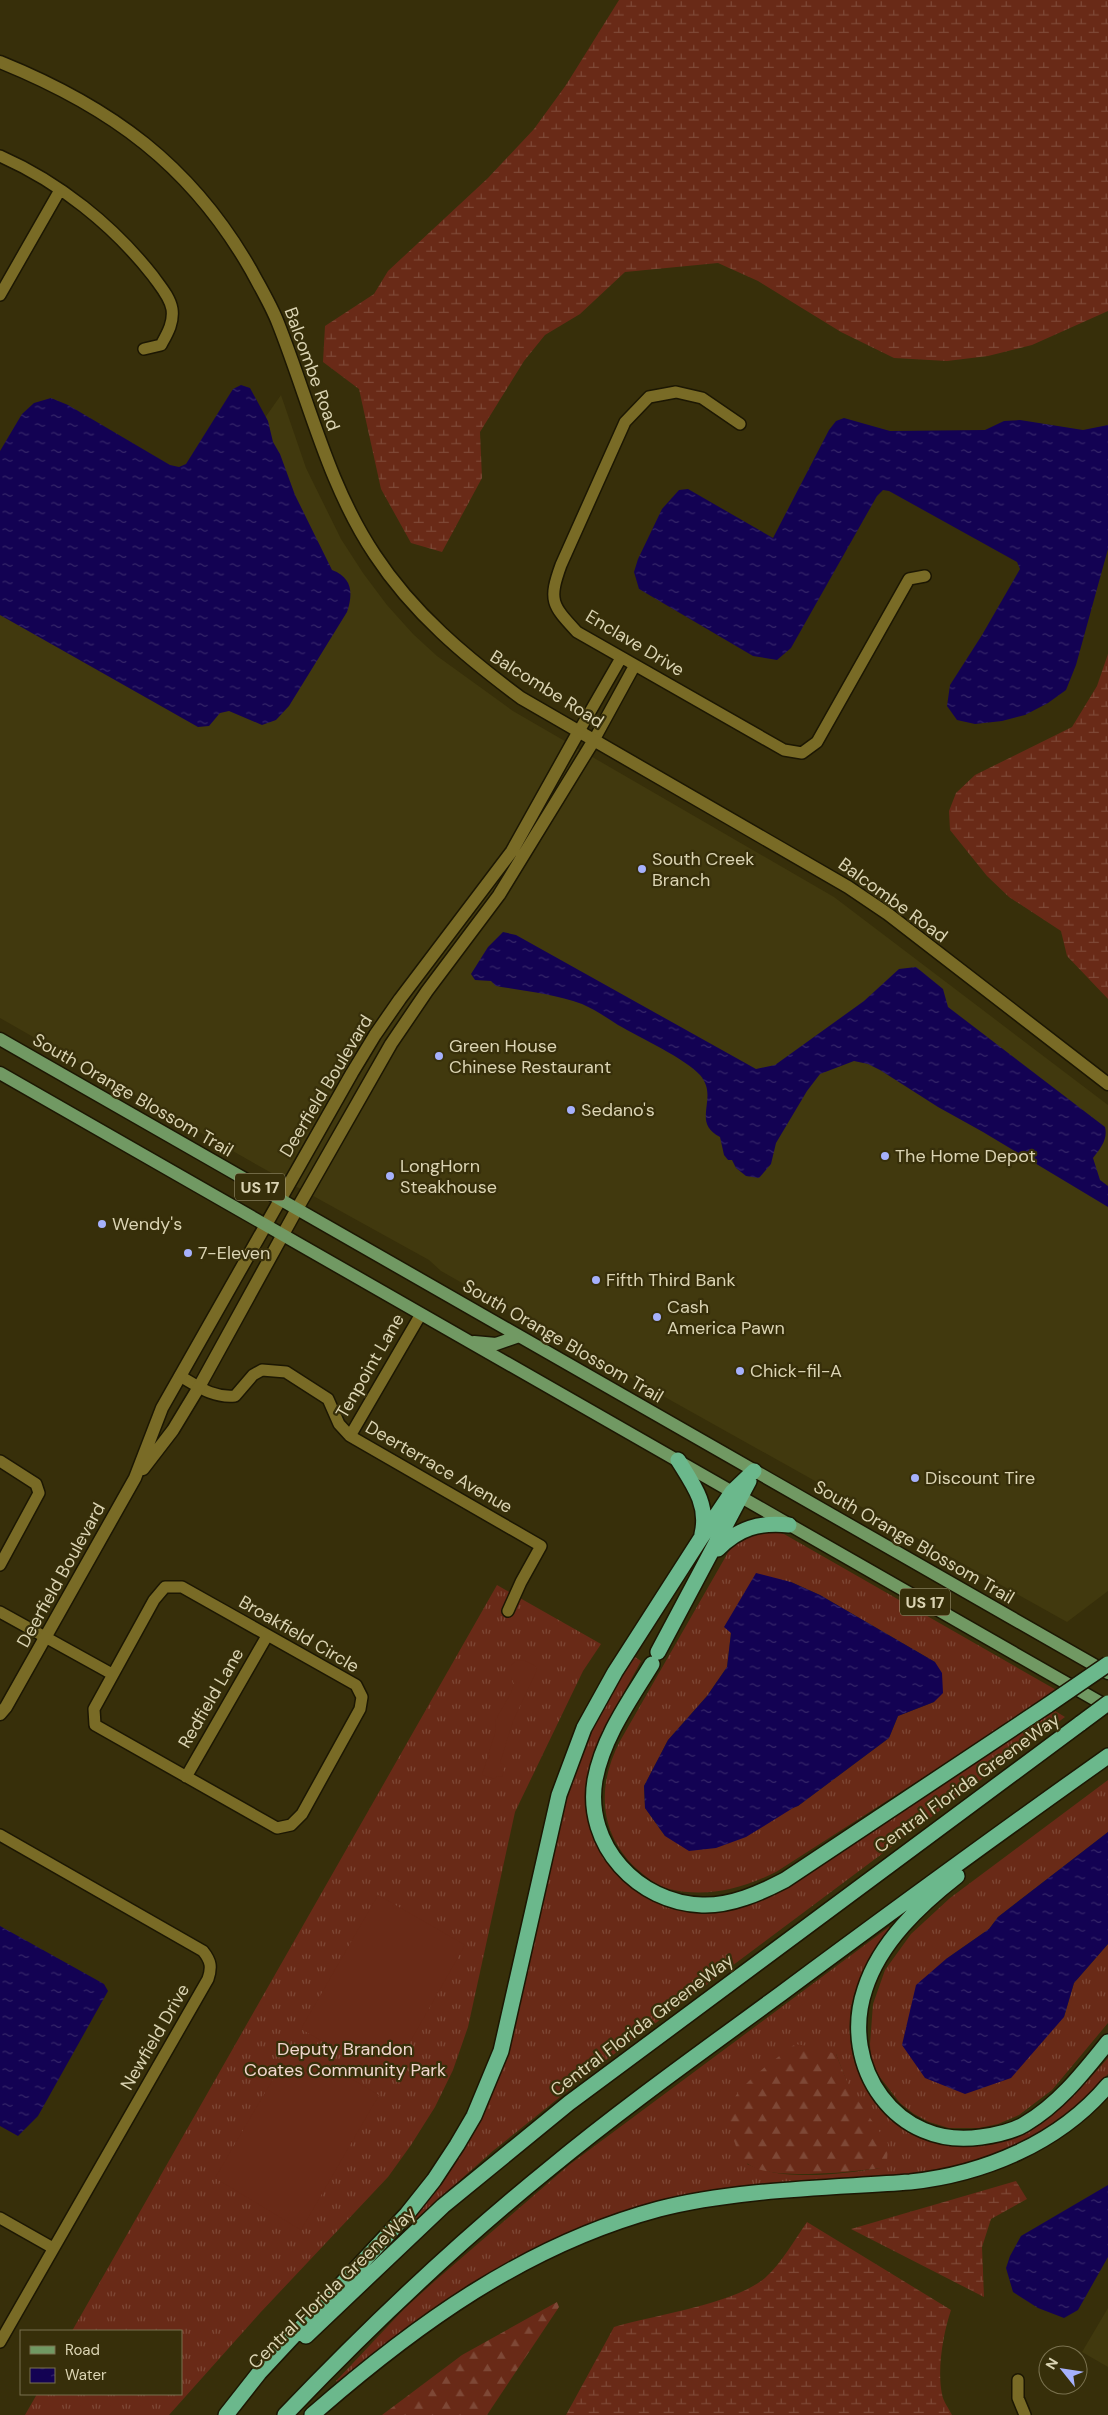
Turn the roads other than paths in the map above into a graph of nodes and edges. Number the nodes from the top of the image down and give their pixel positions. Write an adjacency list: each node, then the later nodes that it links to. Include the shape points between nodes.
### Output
1 (0, 62): 10 (street, Balcombe Road, via 48,82 129,130 200,196 235,243 278,320 322,448 342,495 375,555 415,607 476,665 521,698)
2 (0, 156): 3 (street)
3 (60, 190): 4 (street); 5 (street, via 93,214 131,249 163,290 172,308 172,324 161,345)
4 (0, 295)
5 (144, 349)
6 (740, 424): 8 (street, Enclave Drive, via 702,398 676,392 649,398 625,422 552,589 557,611 577,632)
7 (925, 576): 9 (street, Enclave Drive, via 909,579 816,742 802,753 784,750)
8 (621, 658): 9 (street, Enclave Drive); 10 (street)
9 (635, 665): 11 (street)
10 (579, 731): 11 (street, Balcombe Road); 12 (street, Deerfield Boulevard, via 512,850)
11 (594, 740): 14 (street, Deerfield Boulevard, via 499,895); 16 (street, Balcombe Road, via 848,886)
12 (375, 1035): 14 (street); 17 (street, Deerfield Boulevard)
13 (0, 1039): 17 (main road, South Orange Blossom Trail / US 17)
14 (392, 1044): 18 (street, Deerfield Boulevard)
15 (0, 1073): 19 (main road, US 17)
16 (1108, 1084)
17 (280, 1199): 18 (main road, South Orange Blossom Trail / US 17); 19 (street, Deerfield Boulevard)
18 (297, 1208): 20 (street, Deerfield Boulevard); 22 (main road, South Orange Blossom Trail / US 17)
19 (266, 1225): 20 (main road, US 17); 24 (street, Deerfield Boulevard)
20 (283, 1235): 21 (main road, US 17); 25 (street, Deerfield Boulevard)
21 (421, 1314): 23 (main road, US 17); 26 (street, Tenpoint Lane)
22 (519, 1336): 23 (main road, via 496,1344); 29 (main road, South Orange Blossom Trail / US 17)
23 (468, 1342): 28 (main road, US 17)
24 (180, 1376): 25 (street, Deerterrace Avenue); 30 (street, Deerfield Boulevard, via 162,1408)
25 (199, 1386): 26 (street, Deerterrace Avenue, via 222,1397 235,1396 253,1375 262,1370 286,1372 328,1399 338,1424); 30 (street, Deerfield Boulevard, via 173,1430)
26 (350, 1436): 36 (street, Deerterrace Avenue, via 541,1546)
27 (0, 1460): 35 (street, via 36,1484 39,1493)
28 (678, 1460): 31 (main road, US 17); 33 (highway, via 703,1505 705,1523)
29 (754, 1471): 31 (highway); 41 (main road, South Orange Blossom Trail / US 17)
30 (135, 1478): 39 (street, Deerfield Boulevard)
31 (737, 1495): 32 (main road, US 17); 33 (highway); 34 (highway)
32 (789, 1525): 34 (highway, via 751,1526 730,1538); 44 (main road, US 17)
33 (701, 1538): 55 (highway, via 615,1672 575,1749 559,1795 501,2051 474,2116 434,2180 407,2214 258,2373)
34 (710, 1558): 40 (highway, bridge, via 611,1734 600,1758 595,1782 595,1811 603,1842 623,1870 642,1886 678,1903 704,1905 724,1902 785,1880)
35 (0, 1565)
36 (508, 1611)
37 (0, 1612): 39 (street)
38 (267, 1636): 42 (street, Broakfield Circle, via 182,1587 165,1587 154,1600); 47 (street, Redfield Lane); 47 (street, Broakfield Circle, via 356,1685 362,1697 360,1709 302,1814 291,1825 276,1828)
39 (46, 1638): 42 (street); 45 (street, Deerfield Boulevard)
40 (1108, 1664)
41 (1108, 1673)
42 (112, 1674): 47 (street, Broakfield Circle, via 94,1709 95,1725)
43 (1108, 1703): 56 (highway, Central Florida GreeneWay, bridge, via 526,2137 364,2279)
44 (1108, 1707)
45 (0, 1714)
46 (1108, 1757): 49 (highway, via 942,1888 905,1923 888,1945 865,1988 858,2030 860,2051 868,2075 886,2105 927,2131 946,2137 971,2139 997,2135 1024,2124 1062,2096); 57 (highway, via 635,2101 550,2168 429,2272)
47 (186, 1777)
48 (0, 1835): 52 (street, Newfield Drive, via 203,1951 210,1960 211,1970 203,1988)
49 (1108, 2042)
50 (1108, 2085): 58 (highway, via 1073,2118 1040,2141 969,2171 920,2181 713,2199 616,2222 572,2240 467,2295 381,2357)
51 (0, 2218): 52 (street)
52 (53, 2248): 53 (street, Newfield Drive)
53 (0, 2342)
54 (1018, 2380): 59 (street, via 1018,2398)
55 (226, 2415)
56 (231, 2415)
57 (285, 2415)
58 (312, 2415)
59 (1025, 2415)

